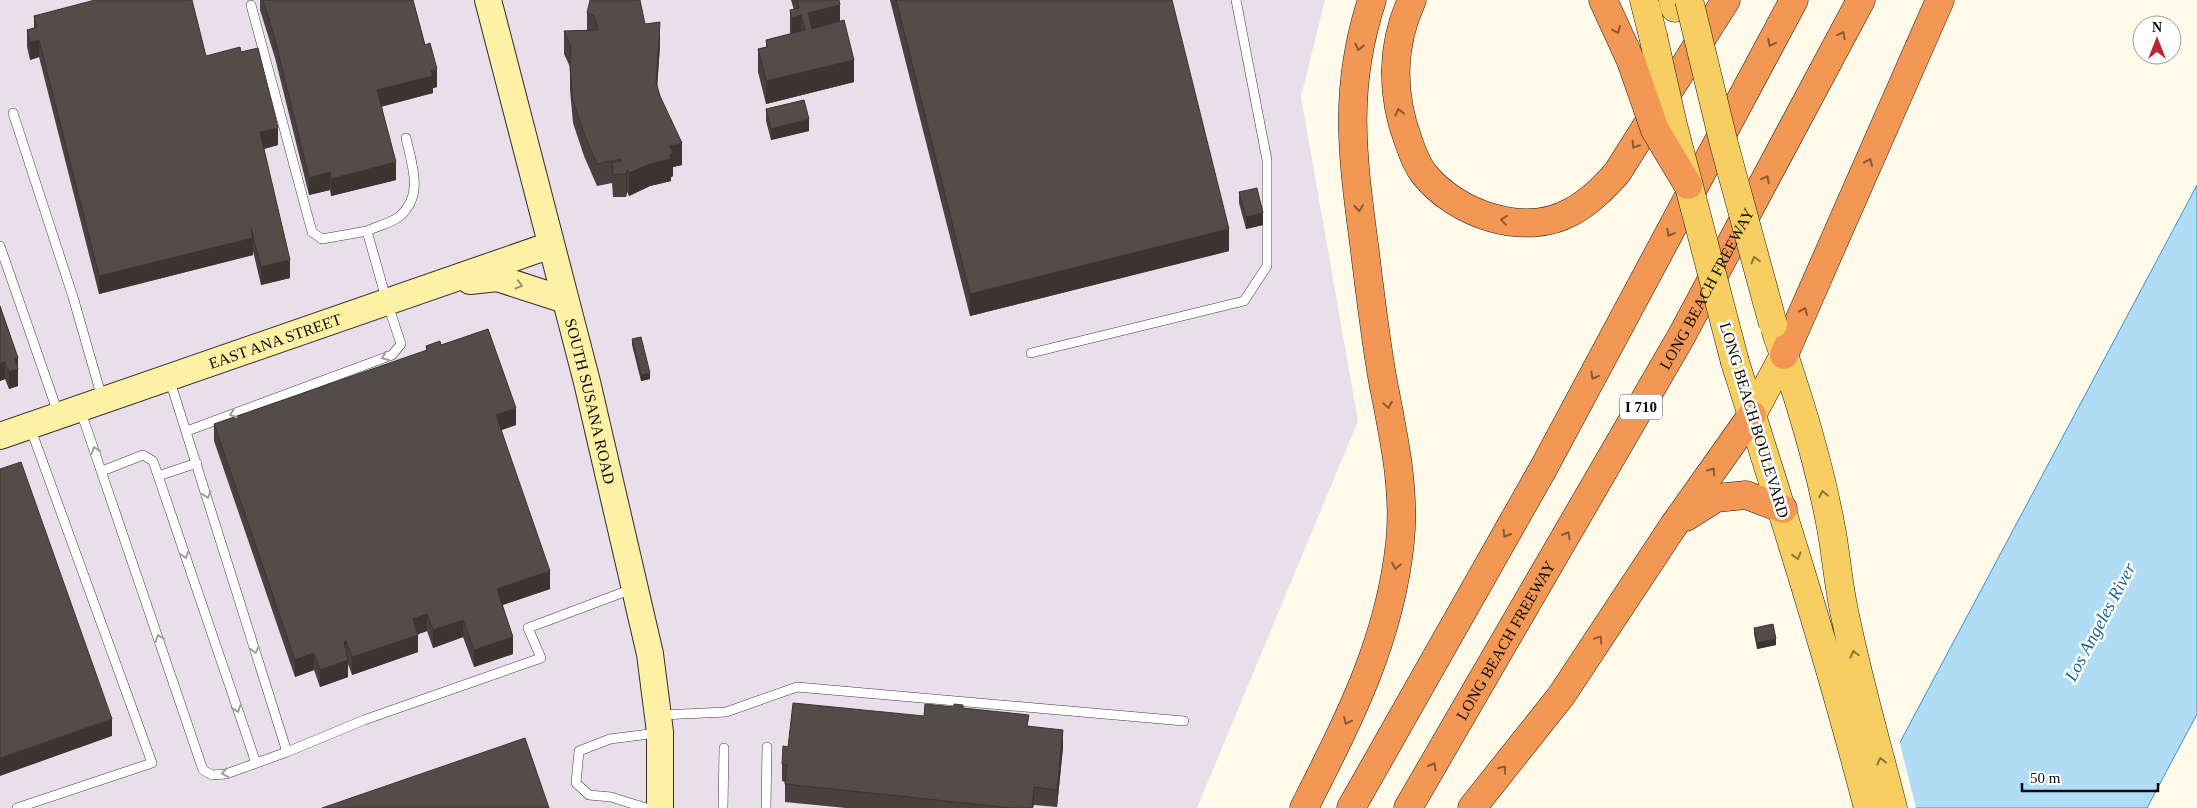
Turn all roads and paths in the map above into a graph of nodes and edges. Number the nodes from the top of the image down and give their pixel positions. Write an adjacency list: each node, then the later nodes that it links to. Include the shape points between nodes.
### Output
1 (488, 0): 17 (street, SOUTH SUSANA ROAD)
2 (1236, 0): 22 (lane, via 1267,160 1267,266 1244,301)
3 (1372, 0): 48 (highway, one-way to 48, via 1356,59 1352,147 1379,357 1395,447 1401,498 1400,542 1390,601 1376,654 1348,720)
4 (1412, 0): 7 (highway, one-way to 4, via 1617,173 1602,190 1569,213 1548,220 1522,222 1498,220 1455,203 1423,173 1399,111 1395,78 1401,31)
5 (1603, 0): 15 (highway, one-way to 15, bridge, via 1631,60 1656,130)
6 (1644, 0): 15 (main road, LONG BEACH BOULEVARD, bridge)
7 (1726, 0)
8 (1794, 0): 49 (highway, one-way to 49, via 1544,469)
9 (1861, 0): 50 (highway, LONG BEACH FREEWAY / I 710, one-way to 9, via 1681,337)
10 (1940, 0): 23 (highway, one-way to 10)
11 (1679, 3): 23 (main road, LONG BEACH BOULEVARD, one-way to 11, bridge, via 1724,144)
12 (251, 5): 16 (lane, via 312,232 322,239)
13 (13, 113): 25 (lane, via 73,297)
14 (406, 138): 16 (lane, via 416,182 412,202 399,217)
15 (1688, 185): 26 (main road, LONG BEACH BOULEVARD, bridge)
16 (367, 231): 21 (lane)
17 (551, 245): 19 (street, EAST ANA STREET); 20 (street, SOUTH SUSANA ROAD)
18 (0, 246): 25 (lane)
19 (437, 284): 20 (street, one-way to 20, via 497,278); 21 (street, EAST ANA STREET)
20 (565, 300): 35 (street, SOUTH SUSANA ROAD)
21 (387, 302): 24 (street, EAST ANA STREET); 28 (lane, one-way to 28, via 401,344 392,355)
22 (1031, 353)
23 (1784, 356): 26 (main road); 36 (main road, LONG BEACH BOULEVARD, one-way to 23, via 1832,534 1820,478)
24 (169, 378): 25 (street, EAST ANA STREET); 28 (lane)
25 (81, 408): 27 (street, EAST ANA STREET); 31 (lane, one-way to 25)
26 (1752, 415): 33 (main road, LONG BEACH BOULEVARD); 34 (highway, one-way to 26)
27 (30, 426): 29 (street, EAST ANA STREET); 43 (lane, via 152,764)
28 (187, 431): 30 (lane)
29 (0, 436)
30 (197, 463): 32 (lane); 41 (lane, one-way to 41)
31 (102, 471): 32 (lane, via 143,455 153,461); 42 (lane, one-way to 31, via 226,774 212,775 204,770)
32 (158, 476): 42 (lane, one-way to 42)
33 (1783, 509): 34 (highway, via 1746,495 1716,498); 36 (main road, LONG BEACH BOULEVARD, one-way to 36)
34 (1674, 526): 51 (highway, one-way to 34, via 1561,696)
35 (634, 588): 38 (street, SOUTH SUSANA ROAD, via 650,654); 41 (lane, via 528,628 541,658 364,720)
36 (1854, 704): 52 (main road, LONG BEACH BOULEVARD); 53 (main road, LONG BEACH BOULEVARD, one-way to 36)
37 (1184, 721): 38 (lane, via 797,687 726,712)
38 (659, 724): 44 (lane, via 579,751 576,783 589,795 611,797); 45 (street, SOUTH SUSANA ROAD)
39 (767, 747): 47 (lane)
40 (724, 748): 46 (lane)
41 (287, 752): 42 (lane)
42 (256, 763)
43 (17, 808)
44 (646, 808)
45 (660, 808)
46 (723, 808)
47 (766, 808)
48 (1304, 808)
49 (1351, 808)
50 (1408, 808)
51 (1472, 808)
52 (1868, 808)
53 (1893, 808)

